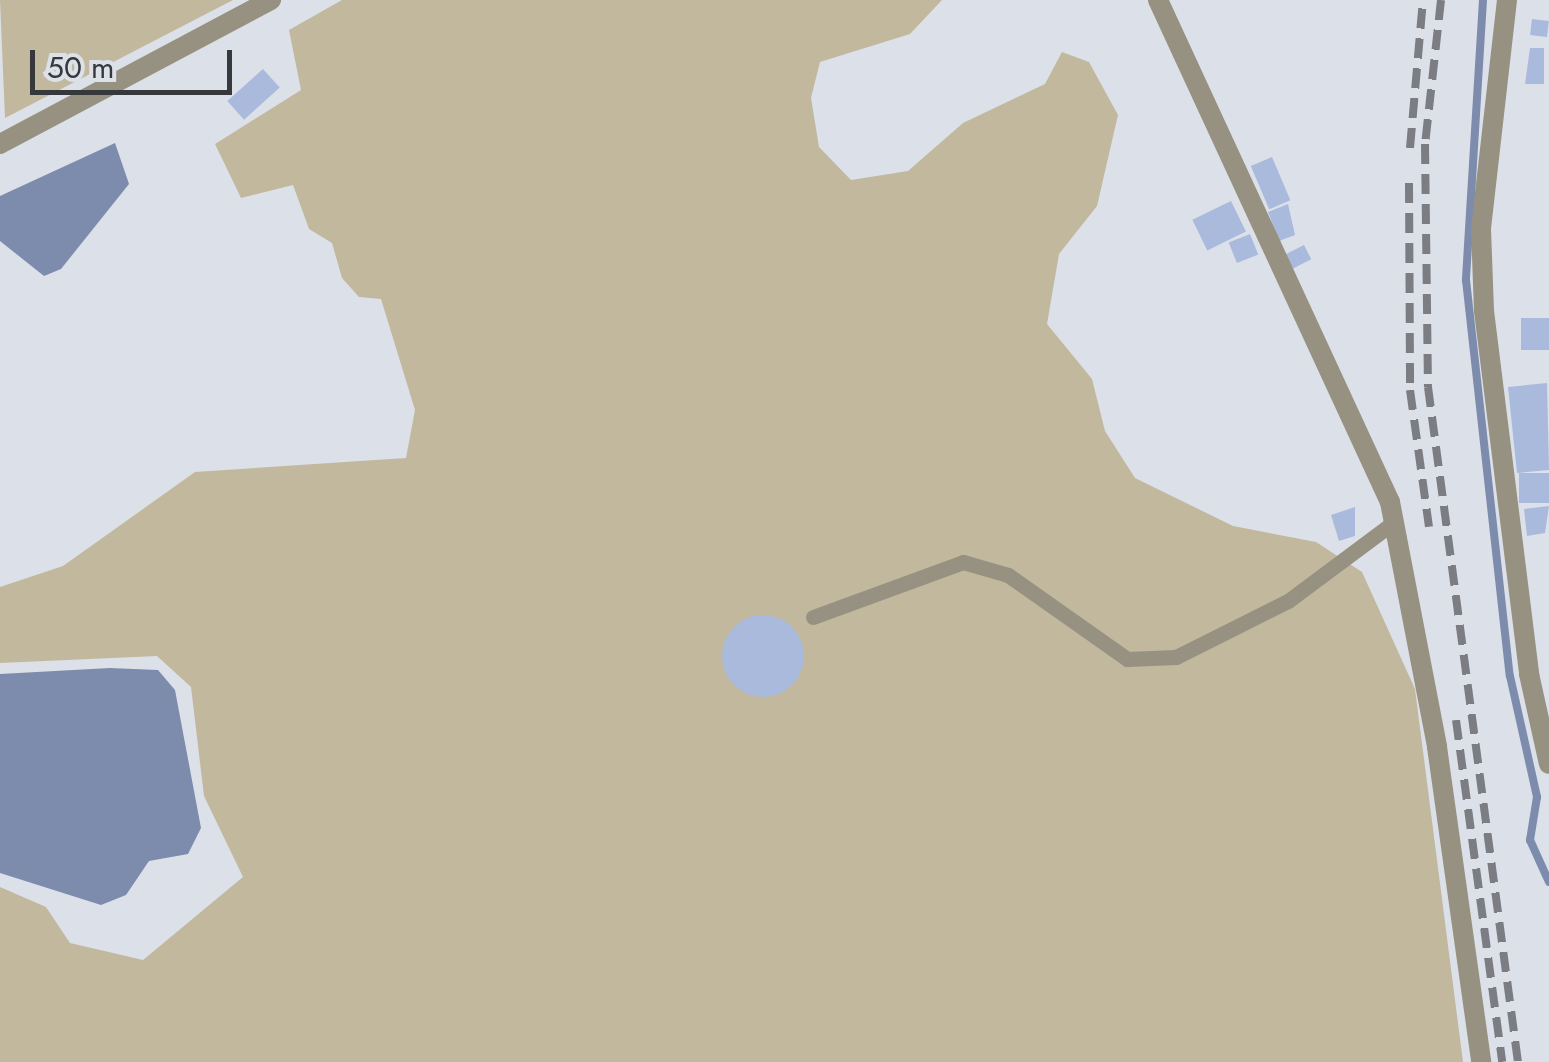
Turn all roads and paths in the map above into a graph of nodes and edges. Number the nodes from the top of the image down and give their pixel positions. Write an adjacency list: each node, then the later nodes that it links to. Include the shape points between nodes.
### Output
1 (271, 0): 4 (street)
2 (1158, 0): 5 (street)
3 (1507, 0): 7 (street, via 1481,229 1484,310 1529,674)
4 (0, 144)
5 (1394, 522): 6 (lane, via 1288,601 1176,657 1127,659 1008,575 963,562); 8 (street)
6 (814, 617)
7 (1549, 764)
8 (1481, 1062)

